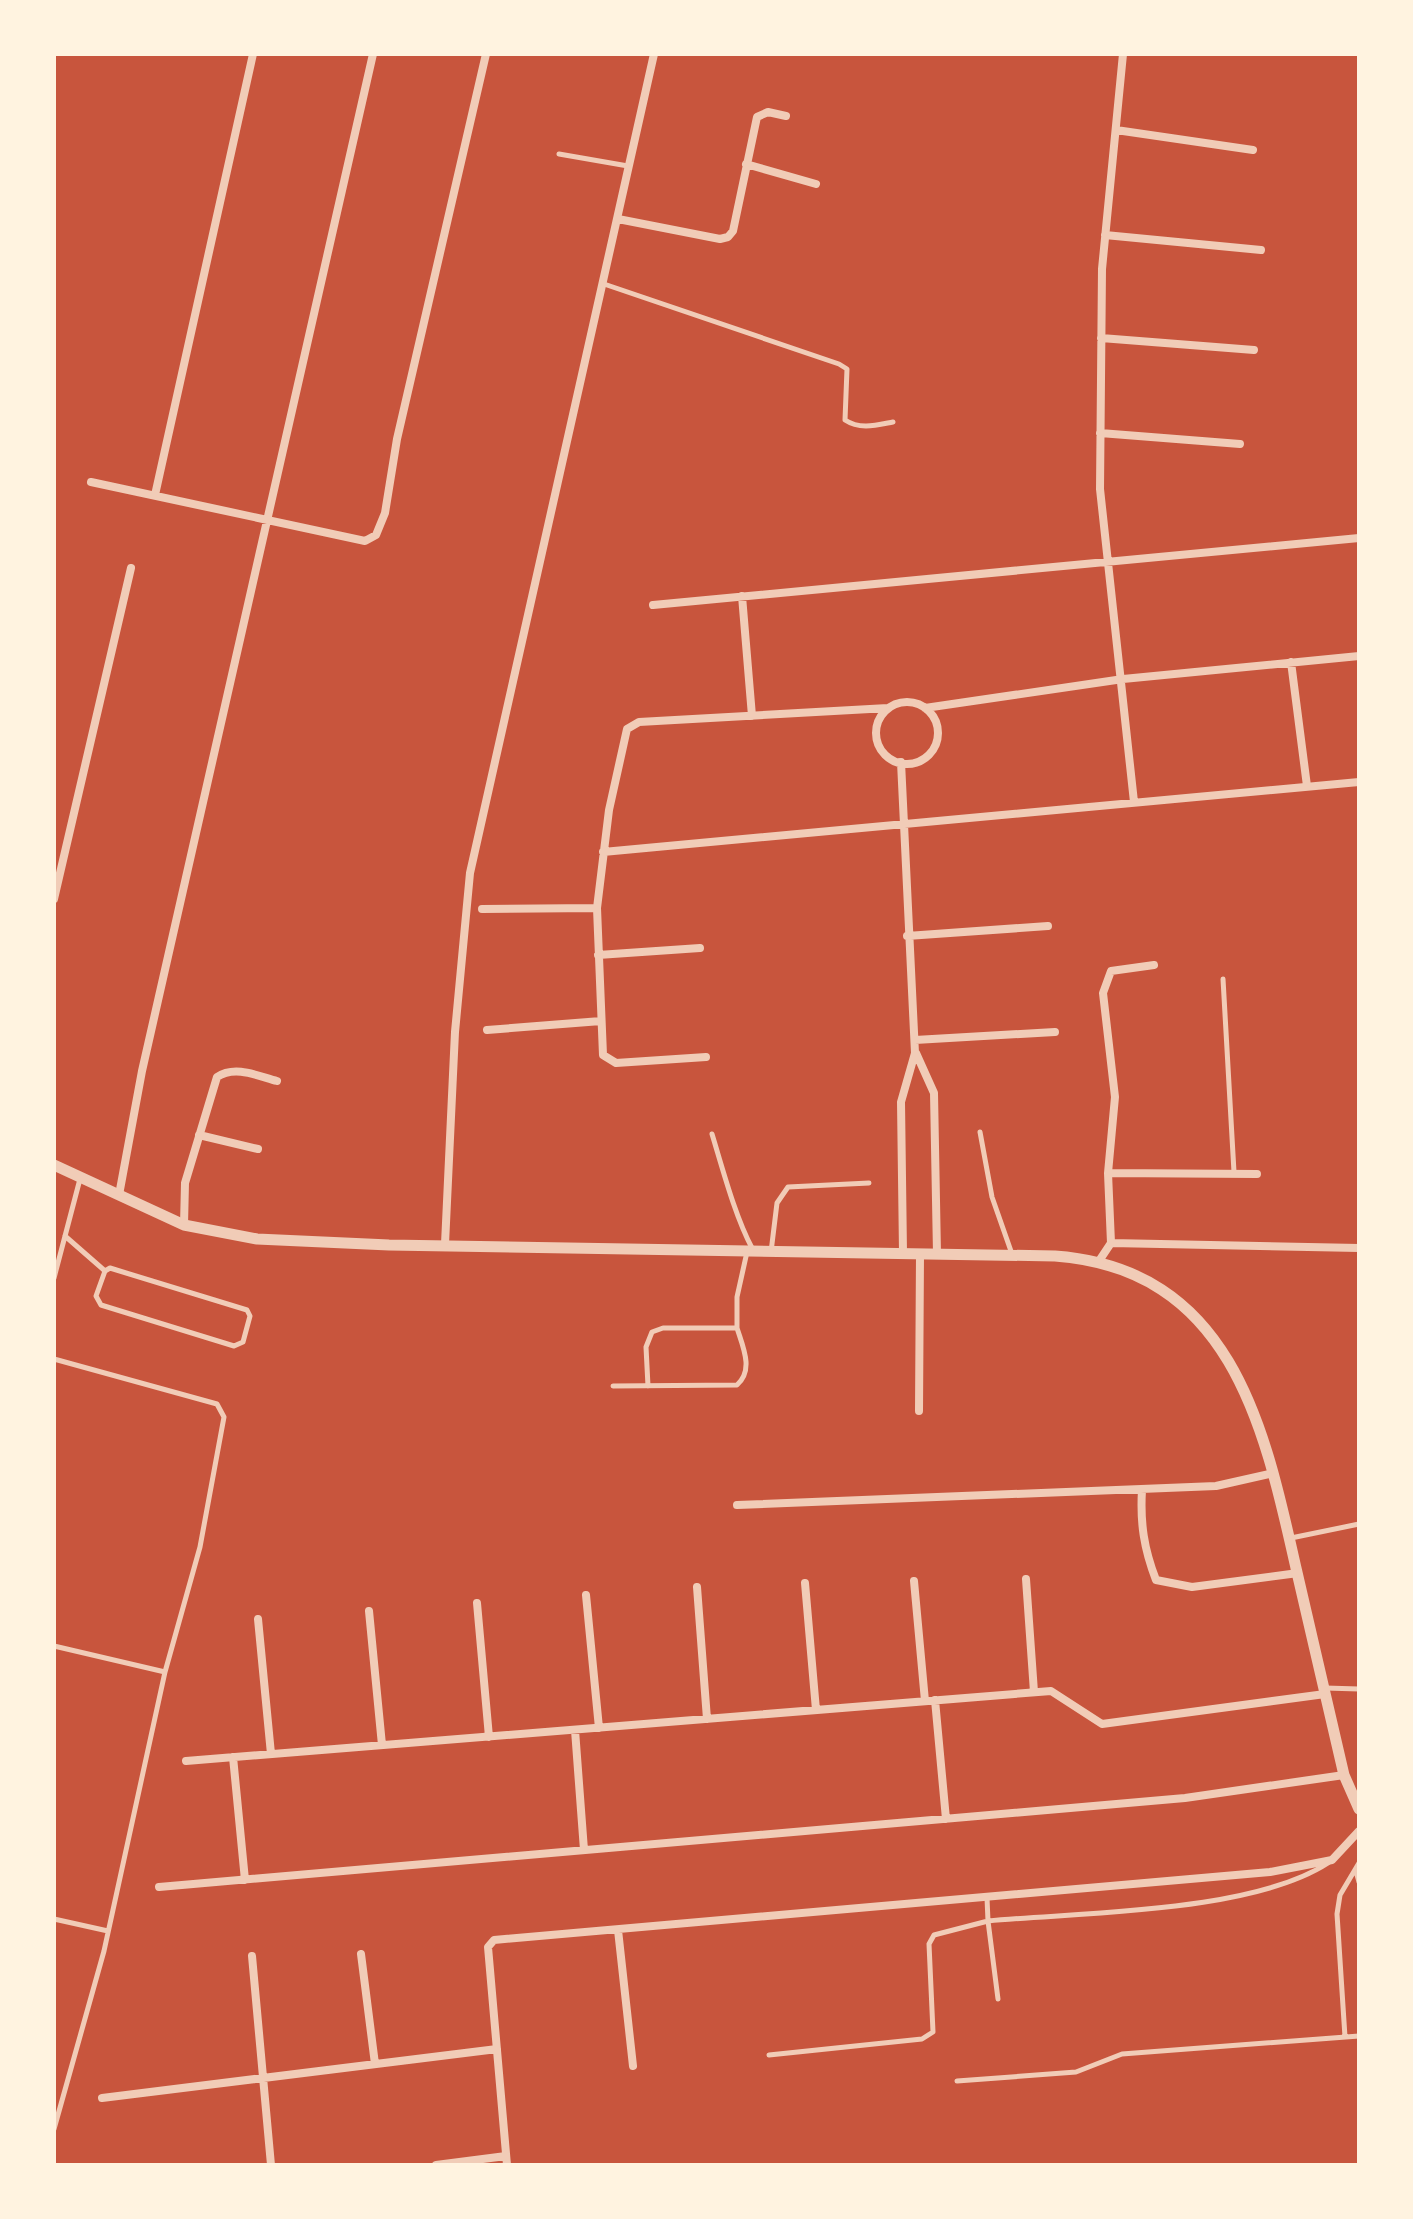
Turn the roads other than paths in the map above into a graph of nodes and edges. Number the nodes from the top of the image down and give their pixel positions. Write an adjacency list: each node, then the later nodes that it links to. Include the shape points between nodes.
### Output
1 (253, 54): 23 (street)
2 (373, 54): 24 (street)
3 (486, 54): 24 (street, via 380,530 365,541)
4 (654, 54): 11 (street)
5 (1123, 54): 7 (street)
6 (786, 116): 10 (street, via 768,112 757,117)
7 (1116, 130): 8 (street); 14 (street)
8 (1253, 150)
9 (559, 154): 11 (lane)
10 (746, 164): 12 (street); 13 (street, via 728,237)
11 (629, 167): 13 (street)
12 (816, 184)
13 (618, 219): 16 (street)
14 (1105, 235): 15 (street); 17 (street)
15 (1261, 250)
16 (604, 284): 19 (lane, via 839,364 847,369 845,420 853,426); 72 (street, via 470,873 451,1087)
17 (1101, 338): 18 (street); 20 (street)
18 (1254, 350)
19 (893, 422)
20 (1100, 433): 21 (street); 26 (street)
21 (1240, 444)
22 (91, 482): 23 (street)
23 (155, 495): 24 (street)
24 (268, 519): 68 (street, via 142,1071)
25 (1359, 538): 26 (street)
26 (1109, 560): 28 (street); 32 (street)
27 (131, 568): 42 (street)
28 (742, 596): 29 (street); 35 (street)
29 (653, 605)
30 (1359, 656): 31 (street)
31 (1291, 662): 32 (street); 38 (street)
32 (1123, 679): 34 (street); 39 (street)
33 (888, 708): 34 (street, via 903,702); 35 (street); 36 (street, via 878,721 876,737 882,752)
34 (925, 708): 36 (street, via 938,728 936,744 926,757)
35 (752, 716): 41 (street, via 639,722 627,729)
36 (901, 762): 40 (street)
37 (1359, 782): 38 (street)
38 (1307, 786): 39 (street)
39 (1134, 802): 40 (street)
40 (903, 825): 41 (street); 46 (street)
41 (603, 852): 43 (street)
42 (54, 899)
43 (597, 908): 44 (street); 48 (street)
44 (482, 909)
45 (1048, 926): 46 (street)
46 (907, 936): 54 (street)
47 (700, 948): 48 (street)
48 (598, 955): 51 (street)
49 (1154, 965): 64 (street, via 1111,971 1105,980 1115,1097)
50 (1223, 979): 63 (lane)
51 (601, 1021): 52 (street); 56 (street, via 603,1055 611,1063)
52 (487, 1030)
53 (1055, 1032): 54 (street)
54 (915, 1040): 55 (street)
55 (915, 1053): 76 (street, via 901,1102); 77 (street, via 934,1093)
56 (706, 1057)
57 (277, 1081): 60 (street, via 237,1071 217,1077)
58 (980, 1132): 79 (lane, via 992,1197)
59 (712, 1134): 74 (lane)
60 (199, 1135): 61 (street); 69 (street, via 185,1183)
61 (258, 1149)
62 (54, 1165): 66 (street)
63 (1234, 1172): 64 (street); 65 (street)
64 (1108, 1173): 71 (street)
65 (1257, 1174)
66 (80, 1178): 68 (street); 70 (lane)
67 (869, 1183): 75 (lane, via 788,1187 777,1203)
68 (119, 1195): 69 (street)
69 (184, 1225): 72 (street, via 257,1239)
70 (65, 1236): 81 (lane); 82 (lane)
71 (1111, 1243): 73 (street); 80 (street)
72 (445, 1244): 74 (street)
73 (1359, 1248)
74 (751, 1252): 75 (street); 83 (lane, via 737,1297)
75 (771, 1253): 76 (street)
76 (903, 1253): 78 (street)
77 (937, 1254): 78 (street); 79 (street)
78 (920, 1255): 87 (street)
79 (1012, 1255): 80 (street)
80 (1099, 1261): 88 (street, via 1157,1287 1207,1331 1249,1396)
81 (105, 1271): 81 (lane, via 96,1296 101,1305 234,1346 246,1336 247,1310 115,1268)
82 (54, 1278)
83 (737, 1328): 86 (lane, via 652,1332 646,1347); 86 (lane, via 746,1374 737,1385)
84 (54, 1359): 103 (lane, via 217,1404 223,1411 200,1547)
85 (613, 1386): 86 (lane)
86 (648, 1386)
87 (919, 1411)
88 (1274, 1473): 89 (street, via 1216,1486); 92 (street)
89 (1142, 1490): 90 (street); 93 (street, via 1140,1520 1156,1580 1192,1587)
90 (737, 1505)
91 (1359, 1524): 92 (lane)
92 (1290, 1538): 93 (street)
93 (1298, 1573): 105 (street)
94 (1026, 1579): 106 (street)
95 (914, 1581): 108 (street)
96 (805, 1583): 109 (street)
97 (697, 1587): 110 (street)
98 (586, 1595): 111 (street)
99 (477, 1603): 113 (street)
100 (369, 1611): 114 (street)
101 (258, 1619): 115 (street)
102 (54, 1646): 103 (lane)
103 (165, 1672): 132 (lane)
104 (1359, 1689): 105 (lane)
105 (1324, 1691): 106 (street, via 1102,1724 1051,1691); 118 (street)
106 (1034, 1692): 107 (street)
107 (935, 1700): 108 (street); 120 (street)
108 (925, 1701): 109 (street)
109 (816, 1710): 110 (street)
110 (707, 1719): 111 (street)
111 (599, 1728): 112 (street)
112 (575, 1730): 113 (street); 122 (street)
113 (489, 1737): 114 (street)
114 (382, 1745): 115 (street)
115 (271, 1754): 116 (street)
116 (233, 1757): 117 (street); 125 (street)
117 (186, 1761)
118 (1344, 1775): 119 (street); 120 (street, via 1185,1798)
119 (1359, 1809)
120 (946, 1819): 122 (street)
121 (1359, 1831): 123 (street)
122 (584, 1850): 125 (street)
123 (1332, 1860): 128 (street, via 1270,1872); 130 (lane, via 1307,1877 1263,1891)
124 (1358, 1867): 126 (lane); 137 (lane, via 1340,1895 1337,1914)
125 (245, 1880): 127 (street)
126 (1359, 1882)
127 (159, 1887)
128 (987, 1898): 130 (lane); 131 (street)
129 (54, 1919): 132 (lane)
130 (988, 1921): 135 (lane); 139 (lane, via 934,1935 929,1944 933,2032 922,2039)
131 (618, 1930): 138 (street, via 490,1943); 141 (street)
132 (108, 1931): 145 (lane)
133 (361, 1954): 140 (street)
134 (252, 1956): 142 (street)
135 (998, 1999)
136 (1359, 2036): 137 (lane)
137 (1345, 2037): 143 (lane, via 1122,2054 1076,2072)
138 (497, 2049): 140 (street); 146 (street)
139 (769, 2055)
140 (375, 2064): 142 (street)
141 (633, 2066)
142 (265, 2078): 144 (street); 147 (street)
143 (957, 2081)
144 (102, 2098)
145 (54, 2129)
146 (506, 2161): 148 (street)
147 (271, 2165)
148 (436, 2165)

